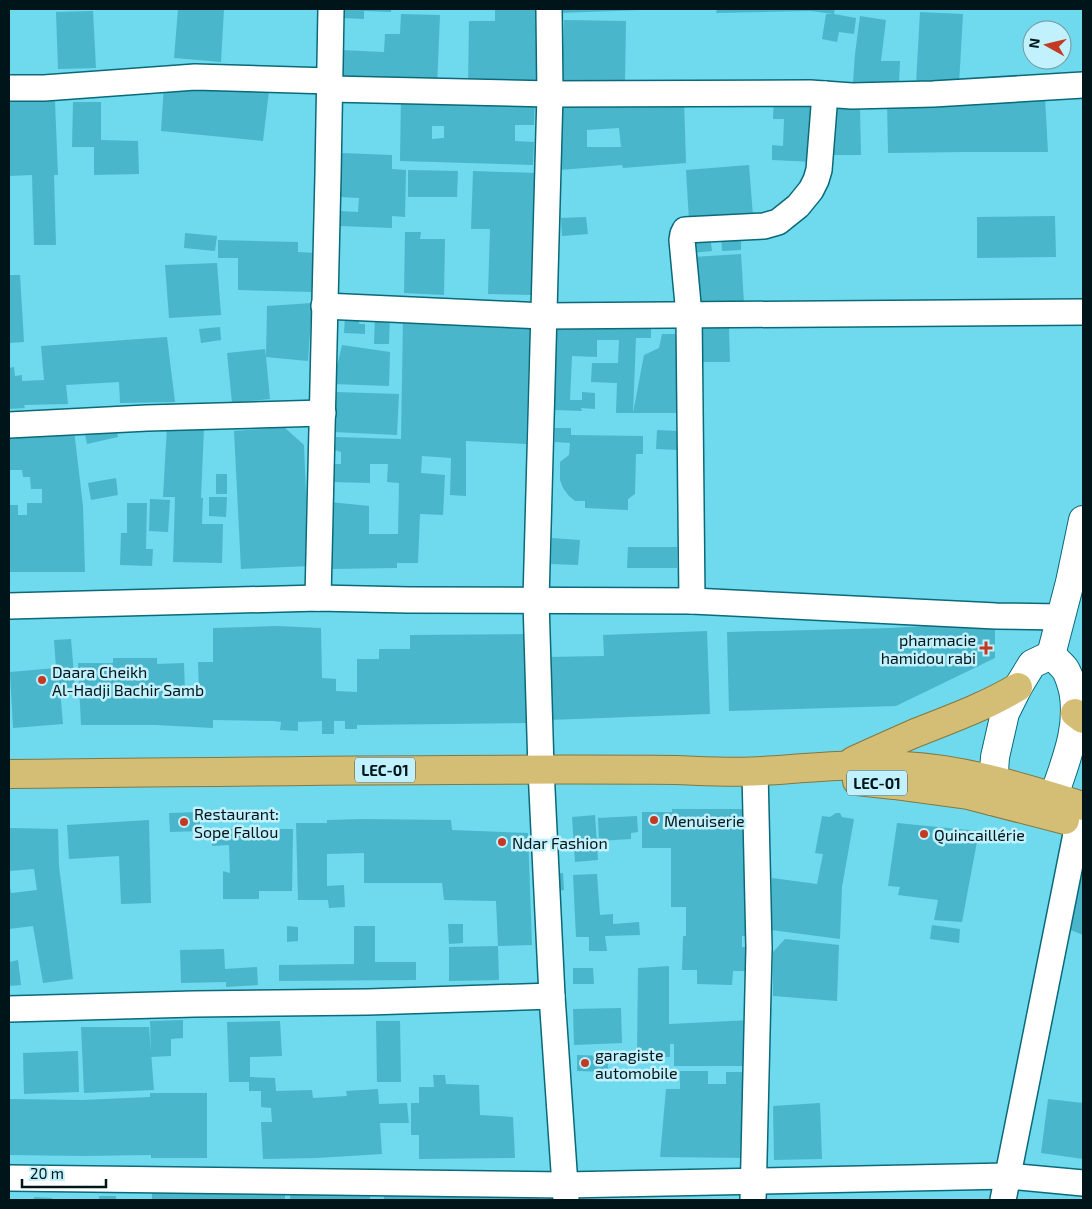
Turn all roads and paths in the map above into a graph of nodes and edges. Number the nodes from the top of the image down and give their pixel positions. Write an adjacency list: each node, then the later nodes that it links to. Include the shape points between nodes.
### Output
1 (331, 9): 3 (street)
2 (549, 9): 6 (street)
3 (330, 85): 5 (street, via 195,77); 6 (street); 8 (street)
4 (1083, 86): 7 (street, via 933,94)
5 (9, 88)
6 (550, 94): 7 (street); 11 (street)
7 (825, 94): 10 (street, via 819,170 798,206 778,222 764,226 685,230 682,240)
8 (324, 306): 11 (street); 12 (street)
9 (1083, 312): 10 (street)
10 (688, 314): 11 (street); 18 (street)
11 (544, 316): 17 (street)
12 (323, 413): 13 (street); 16 (street)
13 (9, 424)
14 (1083, 520): 15 (street)
15 (1076, 584): 20 (street)
16 (318, 598): 17 (street); 19 (street)
17 (536, 600): 18 (street); 25 (street)
18 (692, 601): 20 (street, via 996,616)
19 (9, 606)
20 (1061, 616): 21 (street)
21 (1051, 655): 22 (street, via 1032,664); 23 (street, via 1065,668)
22 (1018, 687): 24 (highway); 28 (street, via 1000,730 994,760)
23 (1079, 716): 29 (street)
24 (846, 765): 26 (highway, LEC-01); 28 (highway, LEC-01, via 945,770)
25 (540, 769): 26 (highway, LEC-01); 27 (highway, LEC-01); 31 (street)
26 (758, 771): 28 (highway, LEC-01, via 968,795); 37 (street)
27 (9, 774)
28 (993, 791): 29 (highway)
29 (1050, 806): 30 (highway)
30 (1082, 818): 33 (street)
31 (552, 996): 32 (street); 38 (street)
32 (9, 1009)
33 (1008, 1176): 35 (street); 37 (street); 39 (street)
34 (9, 1178): 36 (street)
35 (1083, 1183)
36 (131, 1190): 38 (street)
37 (754, 1190): 38 (street)
38 (566, 1193)
39 (1003, 1200)

